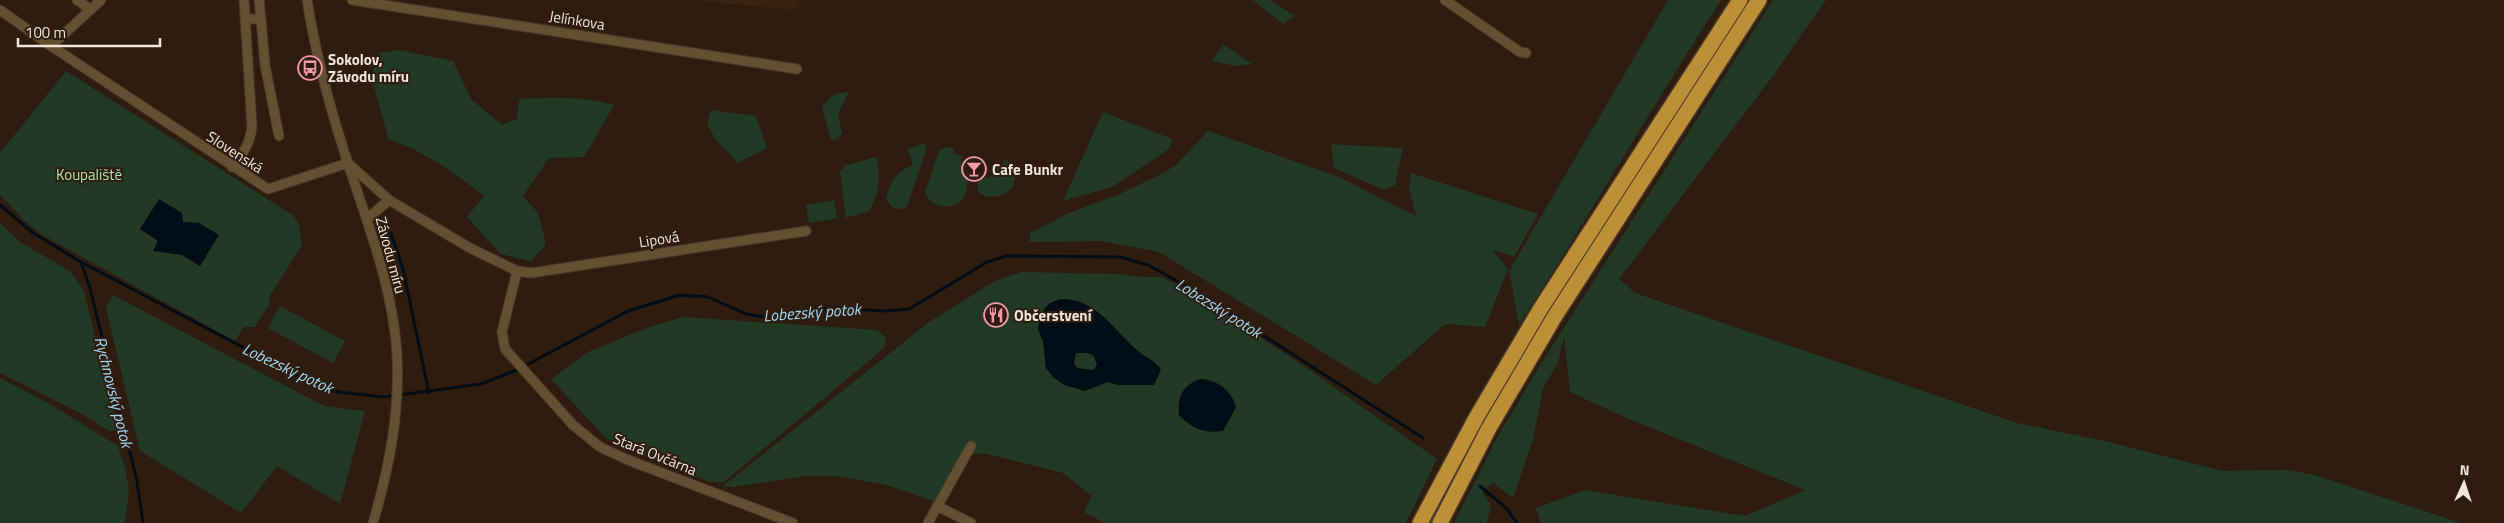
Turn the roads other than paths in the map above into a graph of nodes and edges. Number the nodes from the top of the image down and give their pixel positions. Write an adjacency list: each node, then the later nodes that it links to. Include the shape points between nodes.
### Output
1 (76, 0): 11 (street)
2 (101, 0): 11 (street)
3 (244, 0): 12 (street)
4 (259, 0): 13 (street)
5 (307, 0): 18 (street, Závodu míru, via 314,45)
6 (352, 0): 16 (street, Jelínkova)
7 (1445, 0): 15 (street)
8 (1740, 0): 30 (highway, via 1541,308 1476,418)
9 (1760, 0): 31 (highway, via 1555,316 1489,428)
10 (0, 10): 14 (street, Slovenská)
11 (90, 10): 14 (street)
12 (246, 19): 13 (street); 19 (street, via 252,127 244,153)
13 (261, 19): 17 (street, via 265,65)
14 (51, 46): 19 (street, Slovenská)
15 (1526, 53)
16 (797, 69)
17 (279, 136)
18 (348, 163): 19 (street, Slovenská, via 268,189); 20 (street); 21 (street, Závodu míru)
19 (232, 167)
20 (389, 200): 21 (street); 23 (street, via 470,248)
21 (367, 219): 26 (street, Závodu míru, via 393,322 397,386 393,440)
22 (806, 231): 23 (street, Lipová, via 531,273)
23 (517, 271): 27 (street, Stará Ovčárna, via 502,332 505,349 573,425 600,447 628,460)
24 (971, 446): 25 (street)
25 (937, 506): 28 (street); 29 (street)
26 (373, 523)
27 (794, 523)
28 (928, 523)
29 (971, 523)
30 (1420, 523)
31 (1440, 523)

